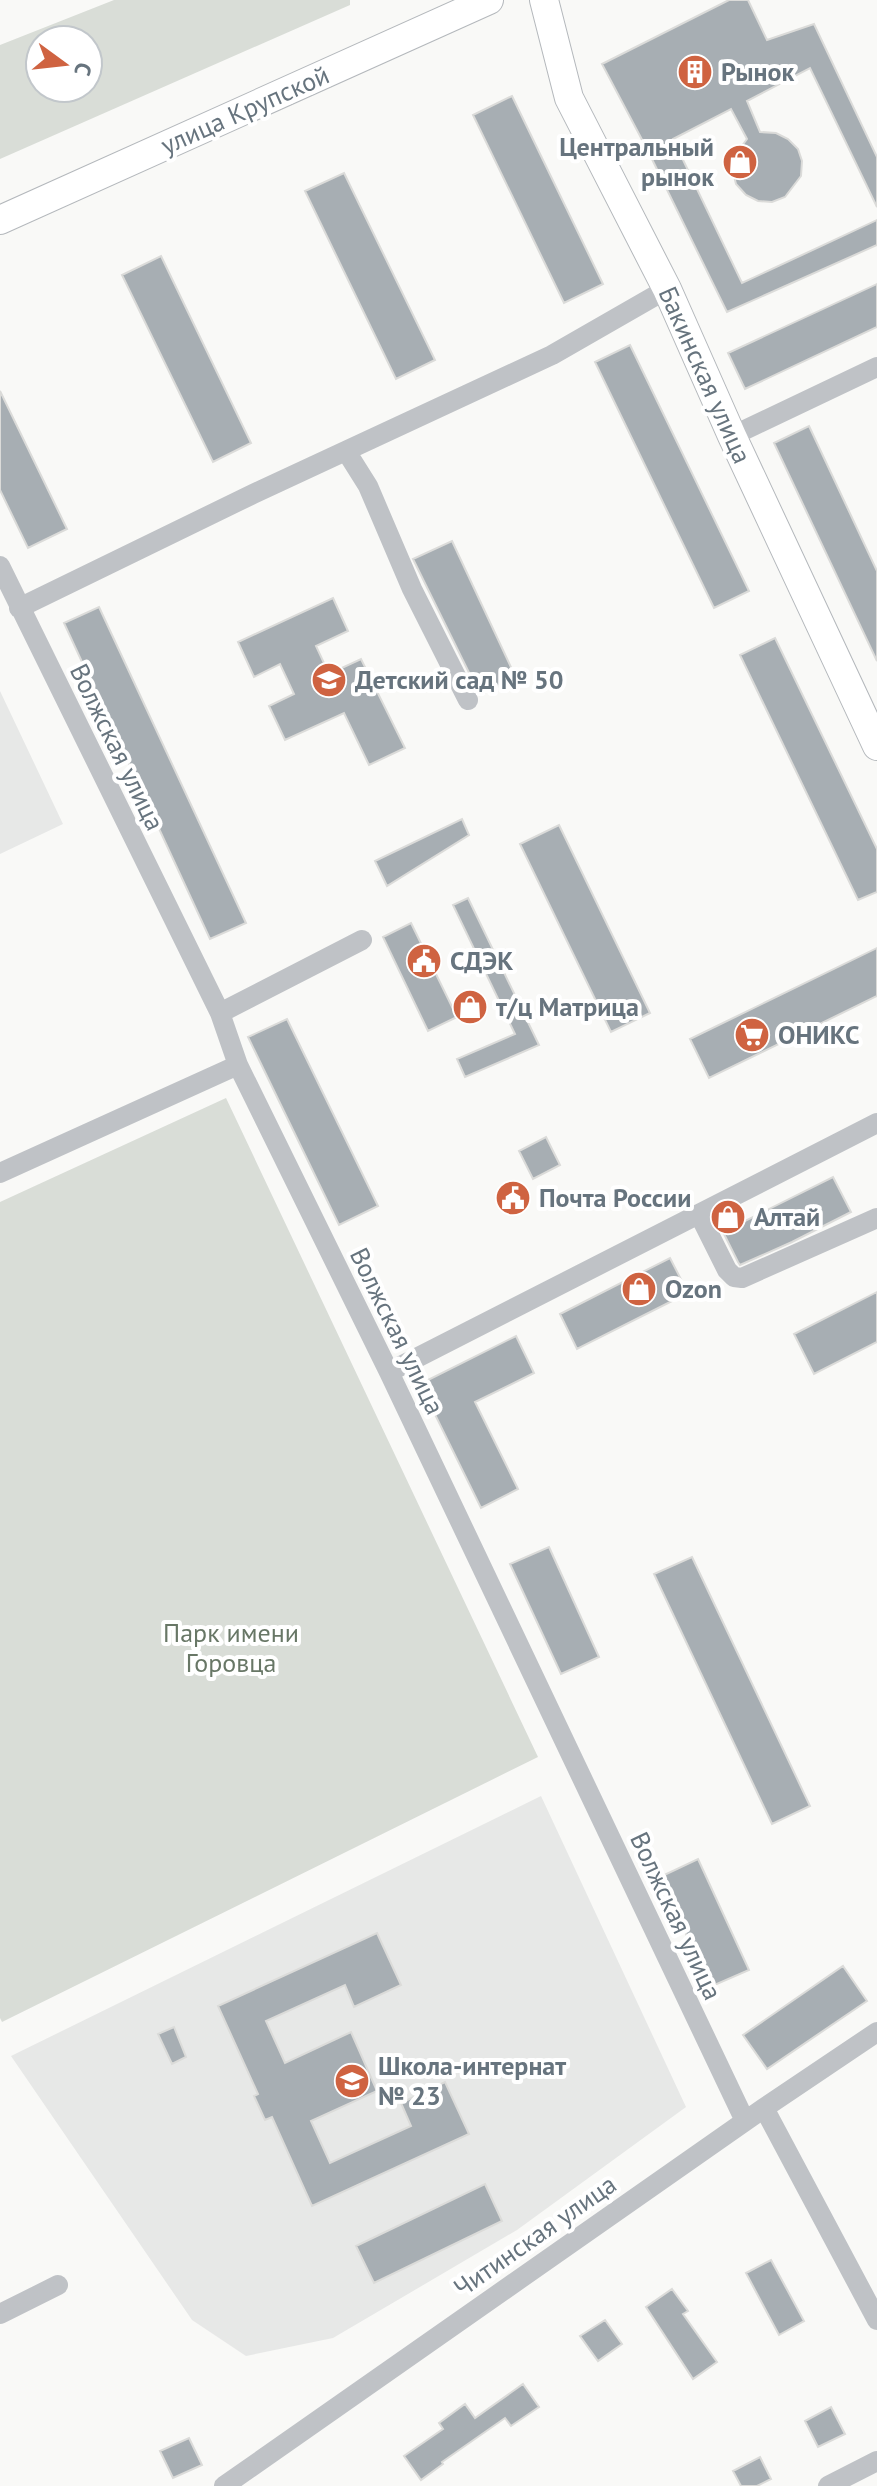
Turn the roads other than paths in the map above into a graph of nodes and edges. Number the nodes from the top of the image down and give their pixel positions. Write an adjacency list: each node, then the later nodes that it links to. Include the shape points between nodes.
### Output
1 (489, 0): 3 (street, улица Крупской)
2 (544, 0): 4 (street, Бакинская улица, via 569,98)
3 (0, 220)
4 (667, 289): 6 (street, Бакинская улица); 7 (street, via 552,355)
5 (877, 367): 6 (street)
6 (732, 436): 11 (street, Бакинская улица)
7 (346, 451): 9 (street); 10 (street, via 368,486)
8 (0, 566): 9 (street, Волжская улица)
9 (19, 608): 13 (street, Волжская улица)
10 (468, 700)
11 (877, 746)
12 (362, 940): 13 (street)
13 (220, 1013): 14 (street, Волжская улица)
14 (238, 1065): 16 (street); 19 (street, Волжская улица)
15 (877, 1123): 17 (street)
16 (0, 1173)
17 (699, 1214): 18 (street, via 727,1270 742,1278); 19 (street)
18 (877, 1218)
19 (389, 1372): 22 (street, Волжская улица)
20 (877, 2032): 21 (street, Читинская улица)
21 (764, 2108): 22 (street, Читинская улица); 25 (street)
22 (745, 2121): 27 (street, Читинская улица)
23 (58, 2285): 24 (street)
24 (0, 2314)
25 (877, 2320)
26 (877, 2461): 28 (street)
27 (224, 2486)
28 (828, 2486)

